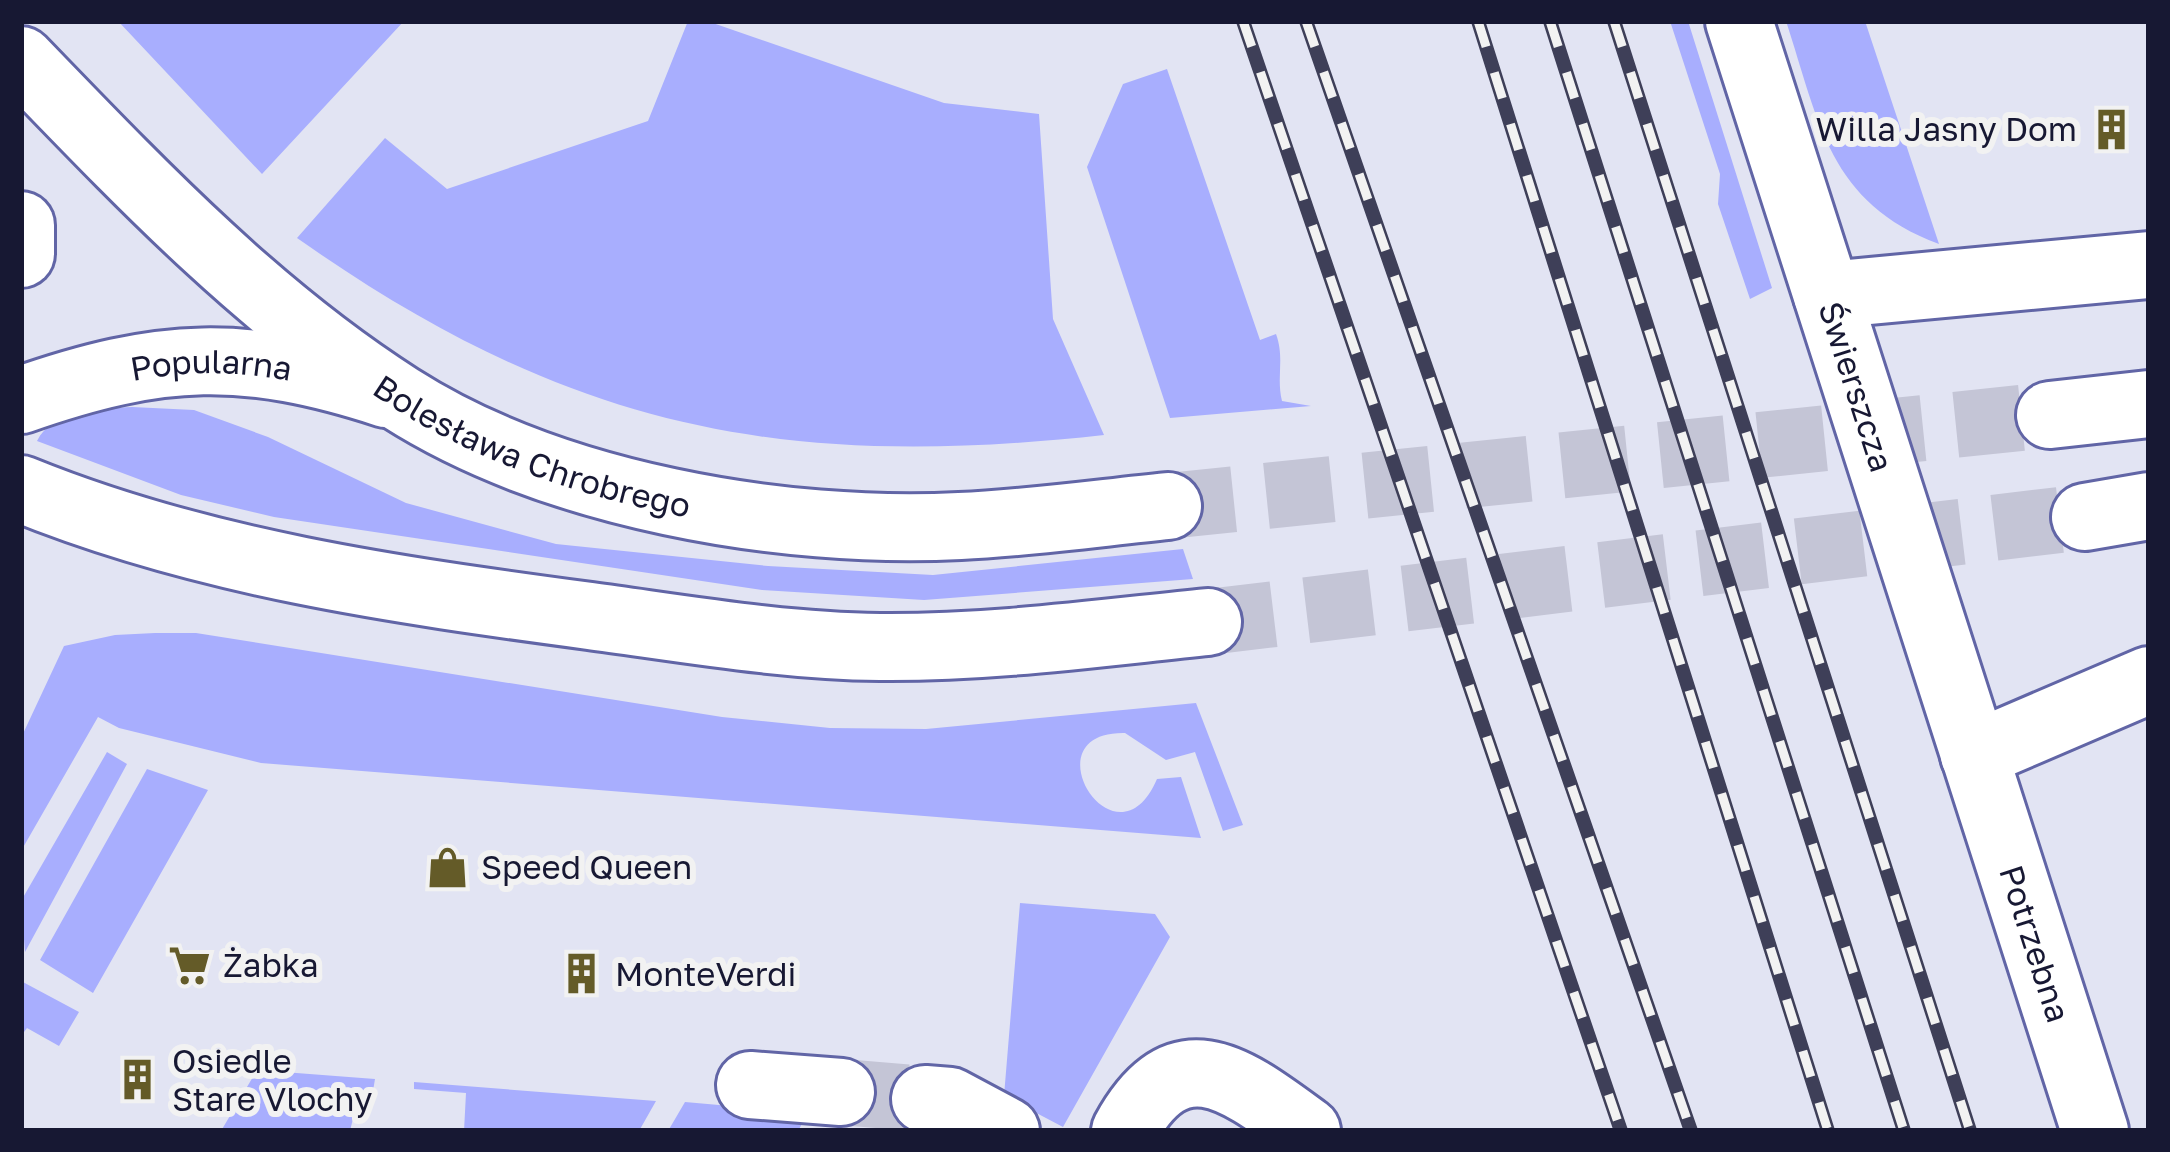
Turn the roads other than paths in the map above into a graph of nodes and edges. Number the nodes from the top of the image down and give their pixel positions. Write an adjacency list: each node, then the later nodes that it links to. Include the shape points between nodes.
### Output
1 (1739, 21): 6 (main road, Świerszcza)
2 (21, 60): 7 (main road, Bolesława Chrobrego, via 160,204)
3 (21, 224): 4 (main road)
4 (21, 254)
5 (2149, 265): 6 (main road)
6 (1827, 295): 17 (main road, Świerszcza)
7 (400, 399): 8 (main road, Popularna, via 272,362 199,359 142,364); 12 (main road, Bolesława Chrobrego, via 578,478 795,520 960,526)
8 (21, 400)
9 (2149, 404): 10 (main road)
10 (2050, 415)
11 (21, 489): 15 (main road, via 319,578 765,640 980,644)
12 (1168, 506)
13 (2149, 506): 14 (main road)
14 (2085, 517)
15 (1208, 622)
16 (2149, 680): 17 (main road)
17 (1974, 754): 24 (main road, Potrzebna)
18 (750, 1085): 19 (main road)
19 (841, 1092)
20 (926, 1099): 21 (main road, via 950,1102)
21 (1006, 1131)
22 (1125, 1131): 23 (main road, via 1175,1074 1223,1076)
23 (1306, 1131)
24 (2095, 1131)

